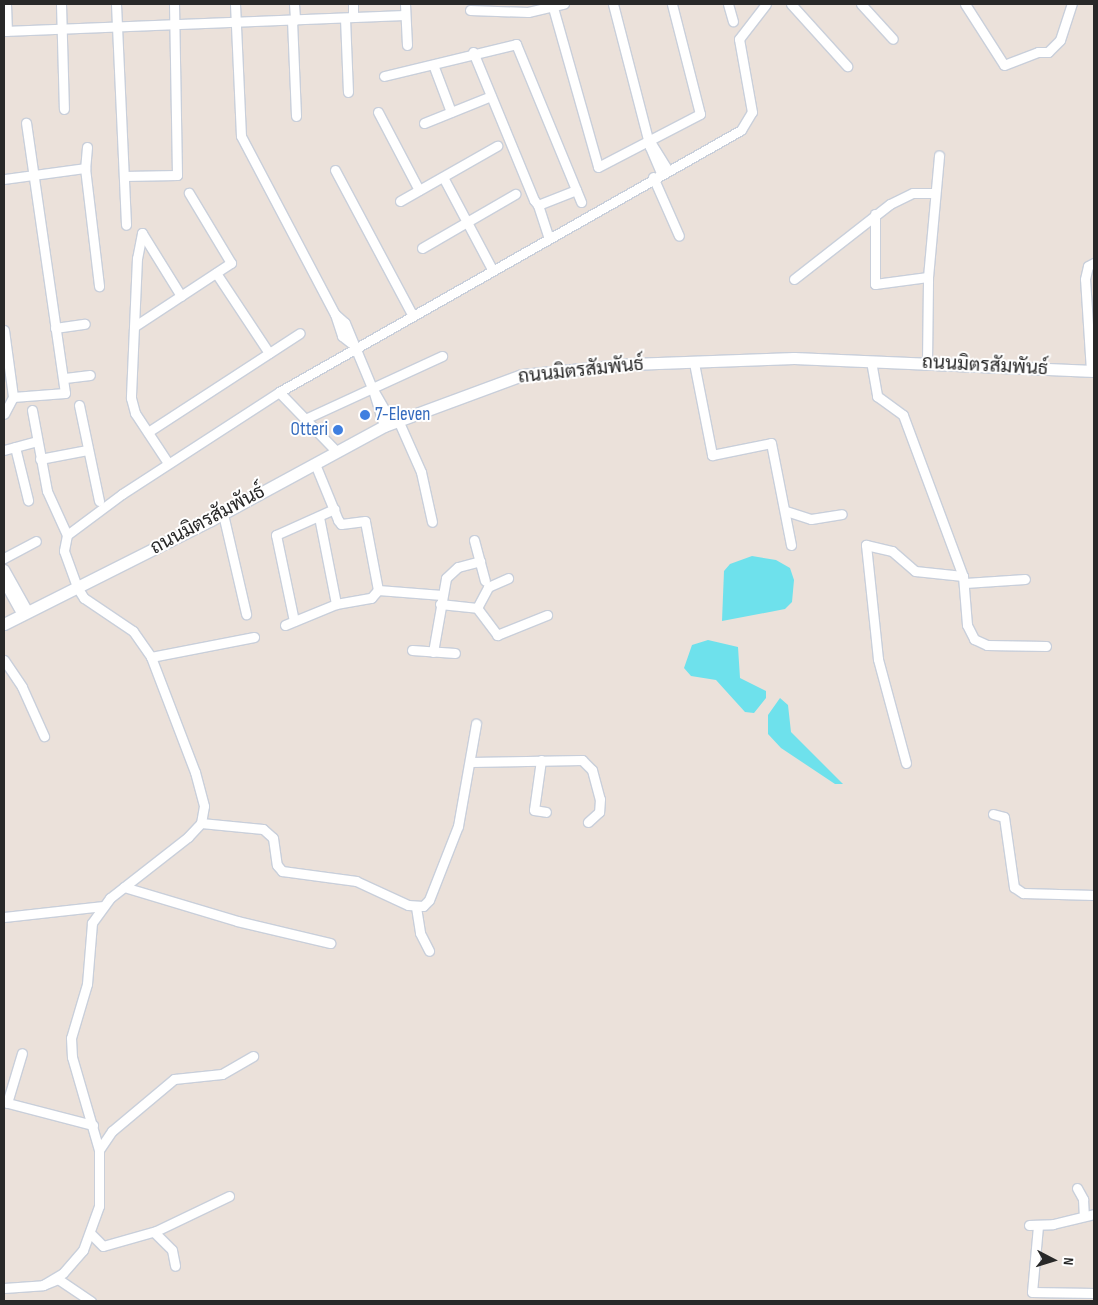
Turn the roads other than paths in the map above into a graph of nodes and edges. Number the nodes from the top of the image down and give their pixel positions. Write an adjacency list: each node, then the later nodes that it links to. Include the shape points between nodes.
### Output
1 (6, 4): 28 (street)
2 (61, 4): 27 (street)
3 (116, 4): 26 (street)
4 (174, 4): 25 (street)
5 (235, 4): 24 (street)
6 (294, 4): 22 (street)
7 (353, 4): 21 (street)
8 (405, 4): 20 (street)
9 (564, 4): 18 (street)
10 (613, 4): 43 (street)
11 (672, 4): 43 (street, via 700,114)
12 (728, 4): 23 (street)
13 (766, 4): 49 (street, via 742,32 737,48 751,100 749,120 741,130)
14 (791, 4): 33 (street)
15 (861, 4): 29 (street)
16 (965, 4): 17 (street, via 1004,65 1038,52 1048,52 1060,40)
17 (1072, 4)
18 (552, 5): 19 (street, via 528,12); 43 (street, via 598,168)
19 (474, 8)
20 (405, 15): 21 (street); 30 (street)
21 (349, 18): 22 (street); 35 (street)
22 (293, 20): 24 (street); 40 (street)
23 (733, 21)
24 (235, 22): 25 (street); 81 (street, via 241,136 335,314 345,323)
25 (175, 24): 26 (street); 51 (street, via 177,175)
26 (117, 27): 27 (street); 51 (street)
27 (62, 29): 28 (street); 37 (street)
28 (5, 31)
29 (893, 39)
30 (407, 45)
31 (473, 52): 32 (street); 36 (street); 55 (street, via 510,45 520,47)
32 (434, 66): 34 (street); 39 (street)
33 (847, 66)
34 (384, 76)
35 (348, 92)
36 (491, 96): 39 (street); 61 (street)
37 (64, 109)
38 (378, 112): 54 (street)
39 (451, 112): 42 (street)
40 (296, 116)
41 (26, 123): 50 (street)
42 (424, 124)
43 (649, 140): 49 (street)
44 (497, 146): 52 (street)
45 (87, 147): 47 (street)
46 (939, 155): 57 (street)
47 (86, 168): 50 (street); 73 (street)
48 (335, 170): 75 (street)
49 (660, 173): 65 (street); 66 (street)
50 (33, 175): 53 (street); 78 (street)
51 (124, 176): 64 (street)
52 (443, 176): 54 (street); 63 (street)
53 (4, 179)
54 (419, 190): 59 (street)
55 (576, 190): 60 (street); 61 (street)
56 (189, 193): 70 (street, via 231,263)
57 (934, 193): 62 (street, via 909,194); 71 (street)
58 (515, 194): 63 (street)
59 (400, 201)
60 (581, 202)
61 (538, 206): 65 (street)
62 (876, 214): 71 (street, via 875,284); 72 (street)
63 (468, 222): 67 (street); 69 (street)
64 (126, 225)
65 (550, 235): 69 (street)
66 (679, 236)
67 (422, 248)
68 (1094, 262): 87 (street, via 1088,266 1085,279)
69 (494, 267): 75 (street)
70 (216, 273): 74 (street); 82 (street)
71 (928, 277): 86 (street)
72 (794, 279)
73 (99, 286)
74 (181, 296): 77 (street); 77 (street, via 142,233 137,258)
75 (412, 314): 81 (street)
76 (85, 324): 78 (street)
77 (134, 326): 98 (street, via 131,398 135,413)
78 (55, 328): 89 (street)
79 (4, 330): 92 (street)
80 (300, 334): 82 (street)
81 (352, 345): 90 (street); 91 (street)
82 (270, 353): 98 (street)
83 (442, 356): 90 (street)
84 (871, 362): 85 (street, ถนนมิตรสัมพันธ์, via 794,358); 86 (street, ถนนมิตรสัมพันธ์); 123 (street, via 877,396 903,415)
85 (694, 363): 97 (street, ถนนมิตรสัมพันธ์, via 631,364 522,375); 110 (street, via 712,455 771,443)
86 (927, 363): 87 (street, ถนนมิตรสัมพันธ์)
87 (1092, 371)
88 (90, 375): 89 (street)
89 (65, 378): 92 (street, via 64,393)
90 (373, 390): 96 (street); 97 (street)
91 (279, 392): 96 (street); 105 (street)
92 (13, 398): 95 (street)
93 (79, 406): 102 (street)
94 (32, 410): 99 (street)
95 (4, 414)
96 (305, 419): 103 (street)
97 (392, 423): 103 (street, ถนนมิตรสัมพันธ์); 114 (street, via 421,472)
98 (148, 432): 105 (street)
99 (37, 441): 100 (street); 104 (street)
100 (14, 447): 101 (street); 107 (street)
101 (4, 450)
102 (87, 450): 104 (street); 108 (street)
103 (336, 452): 106 (street, ถนนมิตรสัมพันธ์)
104 (40, 459): 115 (street, via 47,491)
105 (168, 463): 115 (street)
106 (315, 464): 109 (street); 111 (street, ถนนมิตรสัมพันธ์)
107 (28, 500)
108 (99, 501)
109 (334, 509): 113 (street); 128 (street, via 342,524 365,521)
110 (786, 511): 112 (street, via 811,519); 118 (street)
111 (223, 514): 127 (street, ถนนมิตรสัมพันธ์); 133 (street)
112 (842, 514)
113 (319, 517): 130 (street); 135 (street, via 276,535)
114 (432, 522)
115 (67, 535): 127 (street, via 64,551)
116 (474, 540): 120 (street)
117 (36, 541): 119 (street)
118 (791, 545)
119 (4, 558)
120 (480, 560): 125 (street); 129 (street, via 451,571)
121 (4, 569): 132 (street)
122 (508, 578): 131 (street, via 488,587)
123 (964, 579): 124 (street); 139 (street, via 967,625 974,639 987,645); 149 (street, via 915,571 892,550 866,545 878,659)
124 (1025, 579)
125 (485, 581)
126 (4, 582): 132 (street)
127 (77, 587): 132 (street, ถนนมิตรสัมพันธ์); 143 (street, via 84,598 133,631)
128 (378, 590): 129 (street); 130 (street, via 371,598)
129 (441, 600): 131 (street); 141 (street)
130 (336, 604): 135 (street)
131 (477, 608): 134 (street, via 497,635)
132 (25, 614): 136 (street, ถนนมิตรสัมพันธ์)
133 (246, 614)
134 (547, 615)
135 (294, 621): 137 (street)
136 (4, 624)
137 (285, 625)
138 (254, 637): 143 (street)
139 (1046, 646)
140 (412, 650): 141 (street)
141 (433, 652): 142 (street)
142 (455, 653)
143 (152, 657): 153 (street, via 202,791)
144 (4, 660): 146 (street, via 22,687)
145 (476, 724): 148 (street)
146 (44, 736)
147 (542, 760): 148 (street); 150 (street, via 534,810); 152 (street, via 582,760 592,770 600,807)
148 (471, 762): 157 (street, via 458,826 448,854 429,900)
149 (906, 763)
150 (546, 812)
151 (993, 814): 155 (street, via 1004,818 1014,887 1024,893)
152 (588, 822)
153 (200, 823): 154 (street); 157 (street, via 263,829 273,838 277,865 282,871 367,884)
154 (124, 887): 156 (street); 159 (street, via 237,921)
155 (1094, 894)
156 (103, 906): 158 (street); 164 (street, via 92,923 86,984 71,1038 72,1057)
157 (416, 907): 160 (street, via 420,933)
158 (4, 917)
159 (330, 943)
160 (429, 951)
161 (22, 1053): 163 (street)
162 (253, 1056): 165 (street, via 222,1074 174,1079 112,1131)
163 (5, 1103): 164 (street)
164 (93, 1126): 165 (street)
165 (99, 1150): 171 (street, via 98,1206)
166 (1078, 1188): 169 (street, via 1083,1199)
167 (229, 1196): 170 (street)
168 (1094, 1214): 169 (street)
169 (1084, 1216): 175 (street, via 1033,1225 1032,1292)
170 (154, 1232): 171 (street, via 103,1246); 172 (street, via 172,1250)
171 (90, 1233): 173 (street, via 83,1250 63,1273)
172 (175, 1266)
173 (43, 1284): 174 (street); 176 (street, via 58,1279)
174 (4, 1288)
175 (1094, 1293)
176 (91, 1301)

